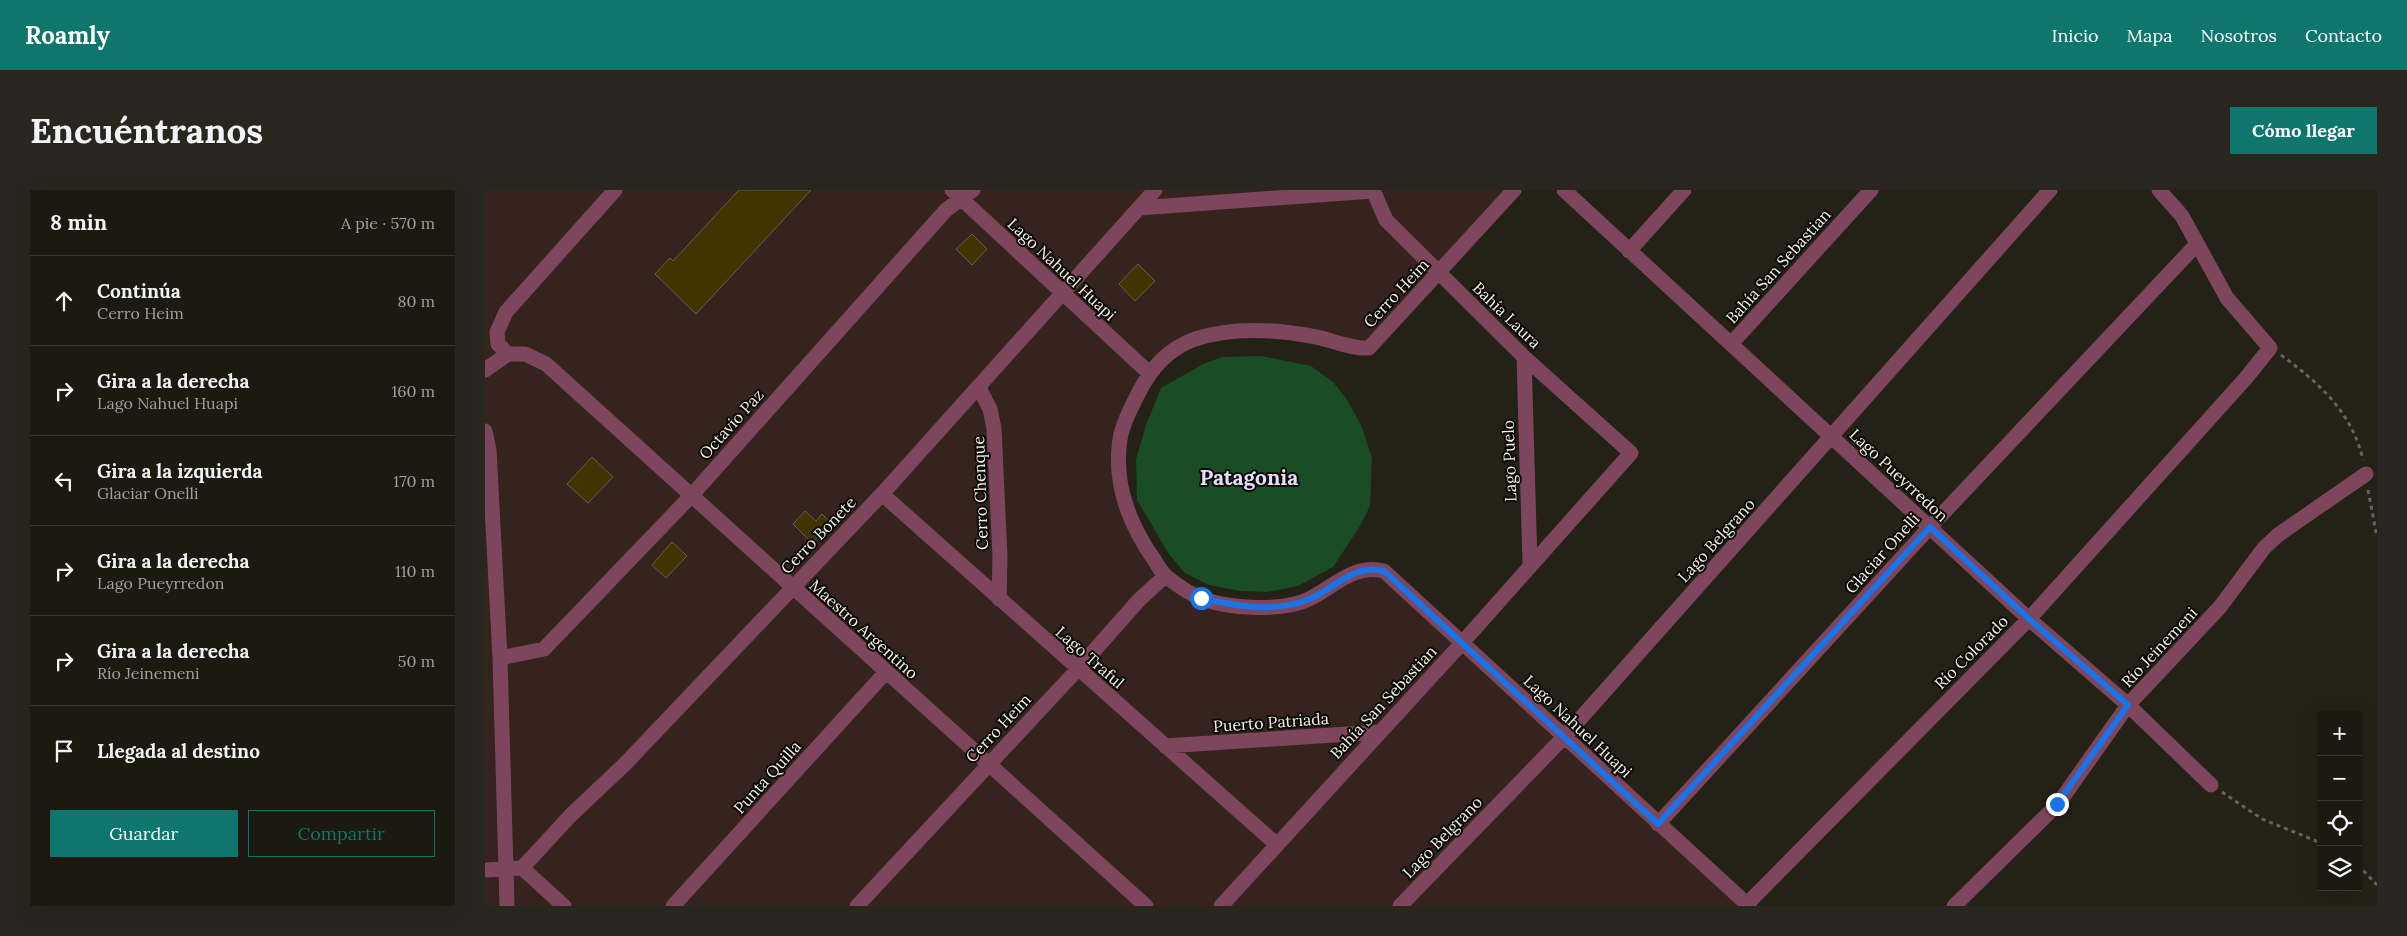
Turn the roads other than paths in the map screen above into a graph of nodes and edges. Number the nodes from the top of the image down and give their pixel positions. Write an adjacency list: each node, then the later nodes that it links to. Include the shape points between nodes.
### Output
1 (615, 190): 17 (street, via 506,312 497,332 498,344)
2 (1155, 190): 11 (street, Cerro Bonete)
3 (1373, 190): 11 (street); 14 (street, Bahía Laura, via 1386,220)
4 (1514, 190): 14 (street, Cerro Heim)
5 (1564, 190): 13 (street, Lago Pueyrredon)
6 (1685, 190): 13 (street)
7 (1871, 190): 16 (street, Bahía San Sebastian)
8 (2050, 190): 23 (street, Lago Belgrano)
9 (2159, 190): 12 (street, via 2183,216)
10 (962, 193): 15 (street, Lago Nahuel Huapi); 27 (street, Octavio Paz)
11 (1139, 208): 15 (street, Cerro Bonete)
12 (2197, 244): 28 (street, Glaciar Onelli); 34 (street, Río Colorado, via 2227,298 2271,348)
13 (1629, 251): 16 (street, Lago Pueyrredon)
14 (1439, 273): 18 (street, Bahía Laura); 20 (street, Cerro Heim, via 1369,348 1356,349 1312,336 1268,330 1221,332 1193,340 1168,353)
15 (1063, 294): 20 (street, Lago Nahuel Huapi); 21 (street, Cerro Bonete)
16 (1731, 344): 23 (street, Lago Pueyrredon)
17 (508, 354): 19 (street); 27 (street, Maestro Argentino, via 525,354 546,364)
18 (1524, 357): 24 (street, Bahía Laura); 29 (street, Lago Puelo)
19 (485, 370)
20 (1149, 373): 31 (street, Cerro Heim, via 1125,420 1119,448 1119,476 1141,541)
21 (979, 388): 26 (street, Cerro Bonete); 33 (street, Cerro Chenque, via 990,409 994,428)
22 (485, 431): 36 (street, via 489,450)
23 (1831, 436): 28 (street, Lago Pueyrredon); 41 (street, Lago Belgrano)
24 (1631, 453): 29 (street, Bahía San Sebastian)
25 (2366, 474): 39 (street, Río Jeinemeni, via 2264,548 2220,607)
26 (882, 494): 32 (street, Cerro Bonete); 33 (street, Lago Traful)
27 (691, 496): 32 (street, Maestro Argentino); 36 (street, Octavio Paz, via 544,649)
28 (1930, 527): 34 (street, Lago Pueyrredon); 45 (street, Glaciar Onelli)
29 (1530, 564): 35 (street, Bahía San Sebastian)
30 (1384, 571): 31 (street, Cerro Heim, via 1372,568 1359,571 1308,600 1275,607 1235,606 1201,598); 35 (street, Lago Nahuel Huapi)
31 (1165, 576): 37 (street, Cerro Heim, via 1138,601)
32 (792, 588): 38 (street, Maestro Argentino); 47 (street, Cerro Bonete)
33 (999, 600): 37 (street, Lago Traful)
34 (2029, 619): 39 (street, Lago Pueyrredon); 50 (street, Río Colorado)
35 (1462, 642): 40 (street, Bahía San Sebastian); 41 (street, Lago Nahuel Huapi)
36 (500, 658): 48 (street)
37 (1078, 669): 42 (street, Lago Traful); 43 (street, Cerro Heim)
38 (885, 672): 43 (street, Maestro Argentino); 53 (street, Punta Quilla)
39 (2128, 705): 44 (street, Lago Pueyrredon); 58 (street, Río Jeinemeni, via 2057,804)
40 (1379, 732): 42 (street, Puerto Patriada); 46 (street, Bahía San Sebastian)
41 (1564, 737): 45 (street, Lago Nahuel Huapi); 57 (street, Lago Belgrano)
42 (1165, 746): 46 (street, Lago Traful)
43 (988, 765): 54 (street, Cerro Heim); 55 (street, Maestro Argentino)
44 (2211, 785)
45 (1658, 824): 50 (street, Lago Nahuel Huapi)
46 (1276, 844): 56 (street, Bahía San Sebastian)
47 (522, 868): 48 (street); 52 (street)
48 (506, 869): 49 (street); 51 (street)
49 (485, 870)
50 (1748, 905)
51 (507, 906)
52 (564, 906)
53 (673, 906)
54 (857, 906)
55 (1146, 906)
56 (1221, 906)
57 (1400, 906)
58 (1954, 906)

